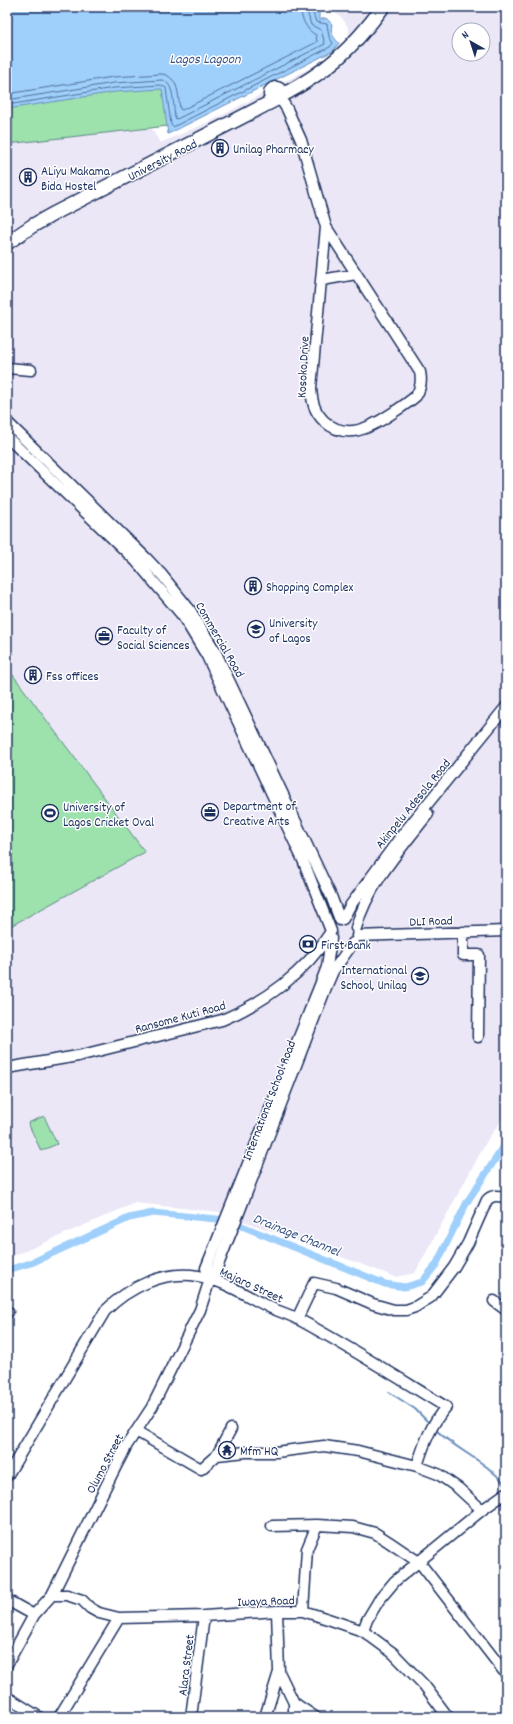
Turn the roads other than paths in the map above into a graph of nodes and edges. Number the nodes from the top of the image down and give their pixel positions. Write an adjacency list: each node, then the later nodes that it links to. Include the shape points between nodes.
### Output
1 (374, 7): 3 (main road, University Road, via 340,48)
2 (383, 7): 3 (main road, University Road, via 338,59 318,75)
3 (277, 95): 4 (street, Kosoko Drive, via 287,109 300,140); 5 (main road, University Road, via 53,206); 6 (main road, University Road, via 49,216)
4 (326, 227): 7 (street, Kosoko Drive); 8 (street, Kosoko Drive)
5 (7, 234)
6 (7, 243)
7 (356, 274): 8 (street); 8 (street, Kosoko Drive, via 413,359 422,380 416,396 410,402 374,425 356,431 341,431 329,425 314,409 311,388)
8 (322, 280)
9 (7, 368): 10 (street)
10 (31, 370)
11 (7, 422): 15 (street, Commercial Road, via 146,558 190,610 234,687)
12 (7, 437): 18 (street, Commercial Road, via 136,561 189,625 207,656 303,860)
13 (506, 707): 15 (street, Akinpelu Adesola Road, via 399,839)
14 (506, 717): 19 (street, Akinpelu Adesola Road, via 384,872 363,907)
15 (341, 920): 18 (street, via 336,922); 19 (street, via 353,923)
16 (506, 931): 17 (street, DLI Road)
17 (463, 932): 19 (street, DLI Road); 22 (street, via 463,955 479,955)
18 (331, 934): 19 (street, via 334,941 341,946 349,945); 20 (street, Ransome Kuti Road); 21 (street, International School Road, via 330,954)
19 (355, 936): 25 (street, International School Road, via 327,985)
20 (309, 962): 21 (street, via 318,964); 23 (street, Ransome Kuti Road, via 259,1001 222,1020 78,1056)
21 (325, 972): 25 (street, International School Road)
22 (478, 1037)
23 (7, 1068)
24 (506, 1197): 29 (street, via 497,1195 487,1200 454,1267 425,1302 406,1310 394,1310 336,1288 314,1283)
25 (233, 1214): 26 (street, International School Road, via 211,1269)
26 (210, 1279): 29 (street, Majaro Street); 31 (street, Olumo Street, via 200,1310 152,1407); 34 (street, Majaro Street, via 189,1275 155,1279 112,1304 95,1327)
27 (494, 1301): 28 (street)
28 (506, 1310)
29 (297, 1319): 33 (street, Majaro Street, via 446,1407 432,1427)
30 (231, 1429): 32 (street)
31 (136, 1431): 32 (street, via 201,1469); 40 (street, Olumo Street, via 116,1465)
32 (217, 1455): 33 (street, via 324,1446 358,1451)
33 (417, 1466): 36 (street, via 448,1480)
34 (7, 1476)
35 (506, 1493): 36 (street)
36 (482, 1510): 39 (street)
37 (317, 1525): 38 (street); 39 (street, via 354,1527 375,1533); 43 (street, via 307,1549)
38 (272, 1526)
39 (420, 1562): 47 (street, via 406,1571 388,1589 367,1620); 50 (street)
40 (52, 1595): 44 (street, Olumo Street); 46 (street, Iwaya Road, via 67,1595 82,1600 99,1613)
41 (7, 1600): 44 (street)
42 (277, 1611): 43 (street, Iwaya Road); 45 (street, Iwaya Road); 49 (street)
43 (303, 1611): 47 (street, Iwaya Road)
44 (34, 1615): 48 (street, Olumo Street)
45 (204, 1616): 46 (street, Iwaya Road); 55 (street, Alara Street)
46 (119, 1618): 54 (street)
47 (363, 1631): 59 (street, Iwaya Road, via 392,1653 424,1685)
48 (7, 1664)
49 (279, 1672): 52 (street); 56 (street)
50 (506, 1674)
51 (7, 1697): 53 (street)
52 (294, 1703): 57 (street); 58 (street)
53 (39, 1717)
54 (60, 1717)
55 (191, 1717)
56 (265, 1717)
57 (294, 1717)
58 (315, 1717)
59 (448, 1717)

